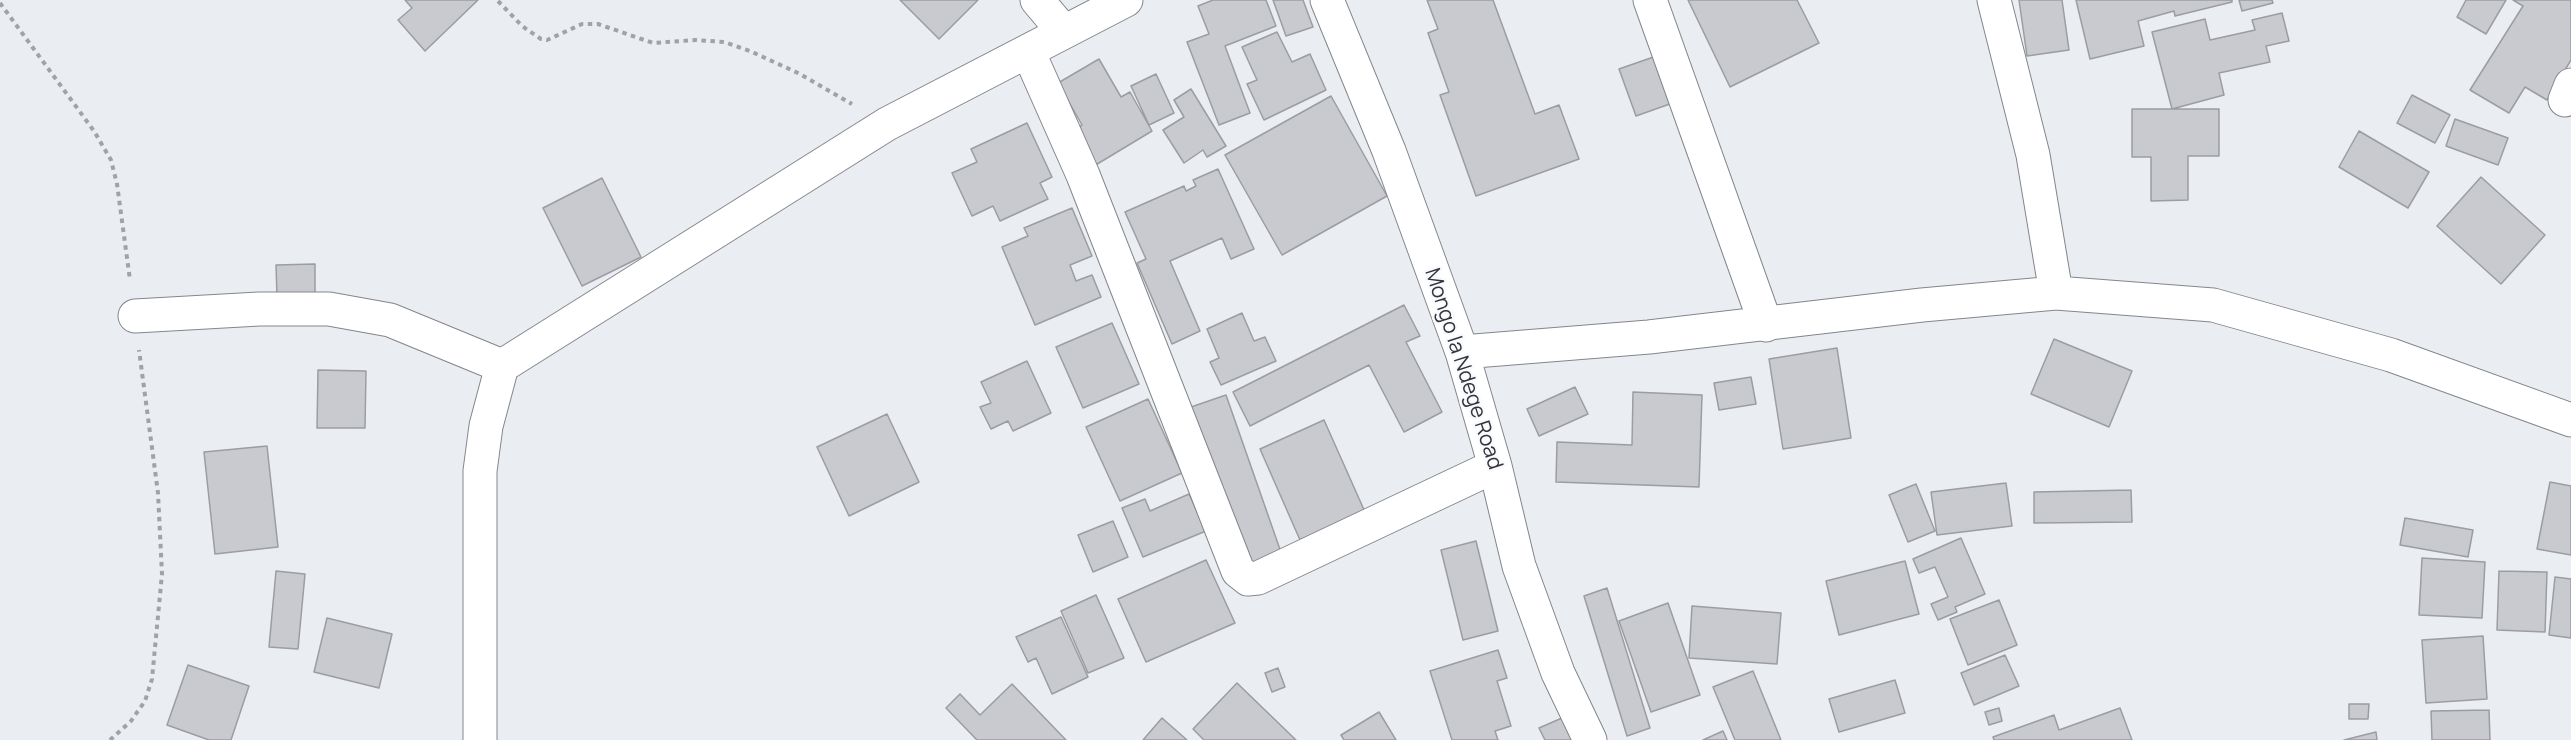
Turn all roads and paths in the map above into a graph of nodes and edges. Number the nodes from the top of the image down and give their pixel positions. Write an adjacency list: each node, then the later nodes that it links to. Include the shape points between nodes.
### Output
1 (1036, 0): 8 (street)
2 (1126, 0): 8 (street)
3 (1328, 0): 14 (street, Mongo la Ndege Road, via 1389,151)
4 (1650, 0): 13 (street)
5 (1994, 0): 11 (street, via 2033,155)
6 (498, 1): 10 (path, via 541,39 547,40 582,24 598,24 653,43 724,42 800,74)
7 (0, 3): 12 (path, via 94,130 111,160)
8 (1064, 32): 9 (street)
9 (1029, 51): 10 (street); 17 (street, via 1083,175 1238,571 1248,579 1258,578)
10 (887, 124): 15 (street)
11 (2056, 293): 13 (street); 16 (street, via 2213,305 2391,355)
12 (135, 316): 15 (street, via 329,309 390,320); 18 (path, via 158,493 162,574 152,679 145,701)
13 (1766, 325): 14 (street)
14 (1462, 352): 17 (street, Mongo la Ndege Road)
15 (502, 366): 19 (street, via 486,426 480,471)
16 (2571, 420)
17 (1495, 466): 20 (street, Mongo la Ndege Road, via 1519,566 1558,674)
18 (111, 740)
19 (480, 740)
20 (1590, 740)

